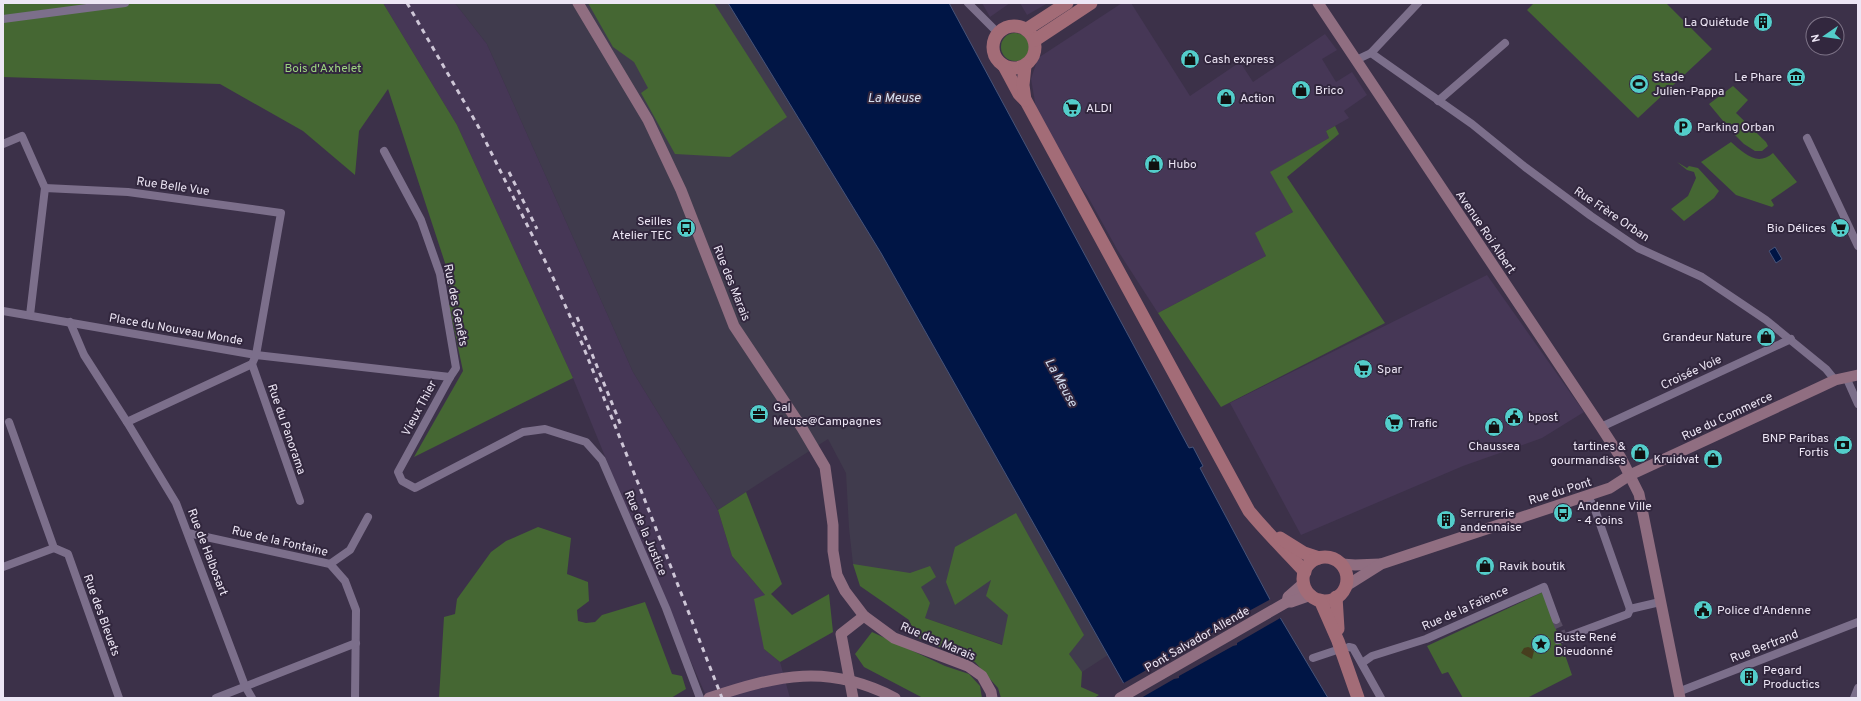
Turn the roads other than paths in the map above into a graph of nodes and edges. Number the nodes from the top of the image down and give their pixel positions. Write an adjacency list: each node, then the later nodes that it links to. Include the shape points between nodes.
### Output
1 (125, 3): 8 (street)
2 (578, 3): 58 (main road, Rue des Marais, via 648,120 681,190 734,326 825,467 837,575 845,591)
3 (968, 3): 10 (street)
4 (1067, 3): 9 (main road)
5 (1091, 3): 11 (main road)
6 (1318, 3): 14 (main road, Avenue Roi Albert)
7 (1418, 3): 13 (street)
8 (3, 19)
9 (1027, 29): 10 (main road, via 1012,25); 11 (main road)
10 (998, 33): 15 (main road, via 993,47 998,61)
11 (1035, 40): 16 (main road, via 1036,51 1032,60)
12 (1505, 44): 18 (street)
13 (1371, 53): 14 (street); 18 (street, Rue Frère Orban)
14 (1356, 60): 37 (main road, Avenue Roi Albert)
15 (1004, 66): 16 (main road, via 1011,69); 17 (main road, via 1019,94)
16 (1025, 66): 17 (main road, via 1023,85)
17 (1026, 101): 44 (main road, via 1243,500 1258,522)
18 (1438, 101): 27 (street, Rue Frère Orban, via 1472,124 1591,216 1638,248 1702,278)
19 (1807, 138): 23 (street)
20 (3, 144): 22 (street, via 22,136)
21 (384, 151): 31 (street, Rue des Genêts, via 421,220 440,274 456,368)
22 (45, 188): 25 (street); 28 (street, Rue Belle Vue, via 128,192 281,213)
23 (1858, 246)
24 (3, 311): 25 (street, Place du Nouveau Monde)
25 (30, 315): 26 (street, Place du Nouveau Monde)
26 (70, 322): 28 (street, Place du Nouveau Monde); 36 (street, via 84,355)
27 (1791, 339): 33 (street, Rue Frère Orban); 37 (street, Croisée Voie)
28 (256, 355): 29 (street, Place du Nouveau Monde); 31 (street, Vieux Thier)
29 (252, 364): 36 (street); 41 (street, Rue du Panorama)
30 (1858, 375): 32 (main road, Rue du Commerce)
31 (450, 377): 38 (street, Vieux Thier, via 398,472 402,481 415,488)
32 (1846, 377): 33 (main road, Rue du Commerce); 34 (street)
33 (1835, 380): 39 (main road, Rue du Commerce)
34 (1858, 404)
35 (9, 422): 45 (street)
36 (127, 422): 43 (street, Rue de Halbosart, via 176,503)
37 (1602, 427): 39 (main road, Avenue Roi Albert)
38 (523, 432): 73 (street, Rue de la Justice, via 545,429 586,442 602,460 666,608)
39 (1630, 475): 40 (main road, Rue du Pont, via 1610,488); 56 (main road, Avenue Roi Albert, via 1639,494)
40 (1588, 497): 49 (main road, Rue du Pont); 57 (street)
41 (300, 501)
42 (368, 517): 47 (street, via 350,550)
43 (188, 533): 47 (street, Rue de la Fontaine); 66 (street, Rue de Halbosart)
44 (1271, 535): 46 (main road, via 1304,554); 51 (main road)
45 (54, 548): 50 (street); 69 (street, Rue des Bleuets, via 68,554)
46 (1319, 558): 48 (main road, via 1331,558); 51 (main road, via 1308,566)
47 (330, 564): 62 (street, Rue de la Fontaine, via 345,581 356,610)
48 (1342, 564): 49 (main road, Rue du Pont); 52 (main road, via 1346,570)
49 (1381, 564): 52 (main road, Rue du Pont)
50 (3, 567)
51 (1305, 577): 53 (main road); 55 (main road)
52 (1346, 586): 54 (main road)
53 (1316, 597): 54 (main road, via 1329,600); 55 (main road); 63 (main road)
54 (1336, 597): 63 (main road)
55 (1286, 602): 78 (main road, Pont Salvador Allende)
56 (1660, 602): 57 (street); 68 (main road, Avenue Roi Albert)
57 (1630, 609): 61 (street, via 1628,614)
58 (864, 616): 75 (main road, via 841,634); 77 (main road, Rue des Marais, via 894,638 968,666 982,676)
59 (1556, 620): 65 (street, Rue de la Faïence, via 1544,587 1426,639 1372,656)
60 (1858, 622): 68 (street, Rue Bertrand)
61 (1561, 637)
62 (356, 643): 66 (street); 72 (street, Rue de la Fontaine)
63 (1340, 646): 64 (street); 65 (street, via 1353,648); 79 (main road)
64 (1313, 658)
65 (1362, 663): 80 (street)
66 (245, 686): 70 (street); 71 (street, Rue de Halbosart)
67 (1858, 688): 81 (street)
68 (1679, 695)
69 (120, 698)
70 (216, 698)
71 (252, 698)
72 (355, 698)
73 (700, 698)
74 (709, 698): 76 (main road, via 779,678 809,676 838,677 873,686)
75 (853, 698)
76 (896, 698)
77 (992, 698)
78 (1120, 698)
79 (1358, 698)
80 (1380, 698)
81 (1854, 698)

